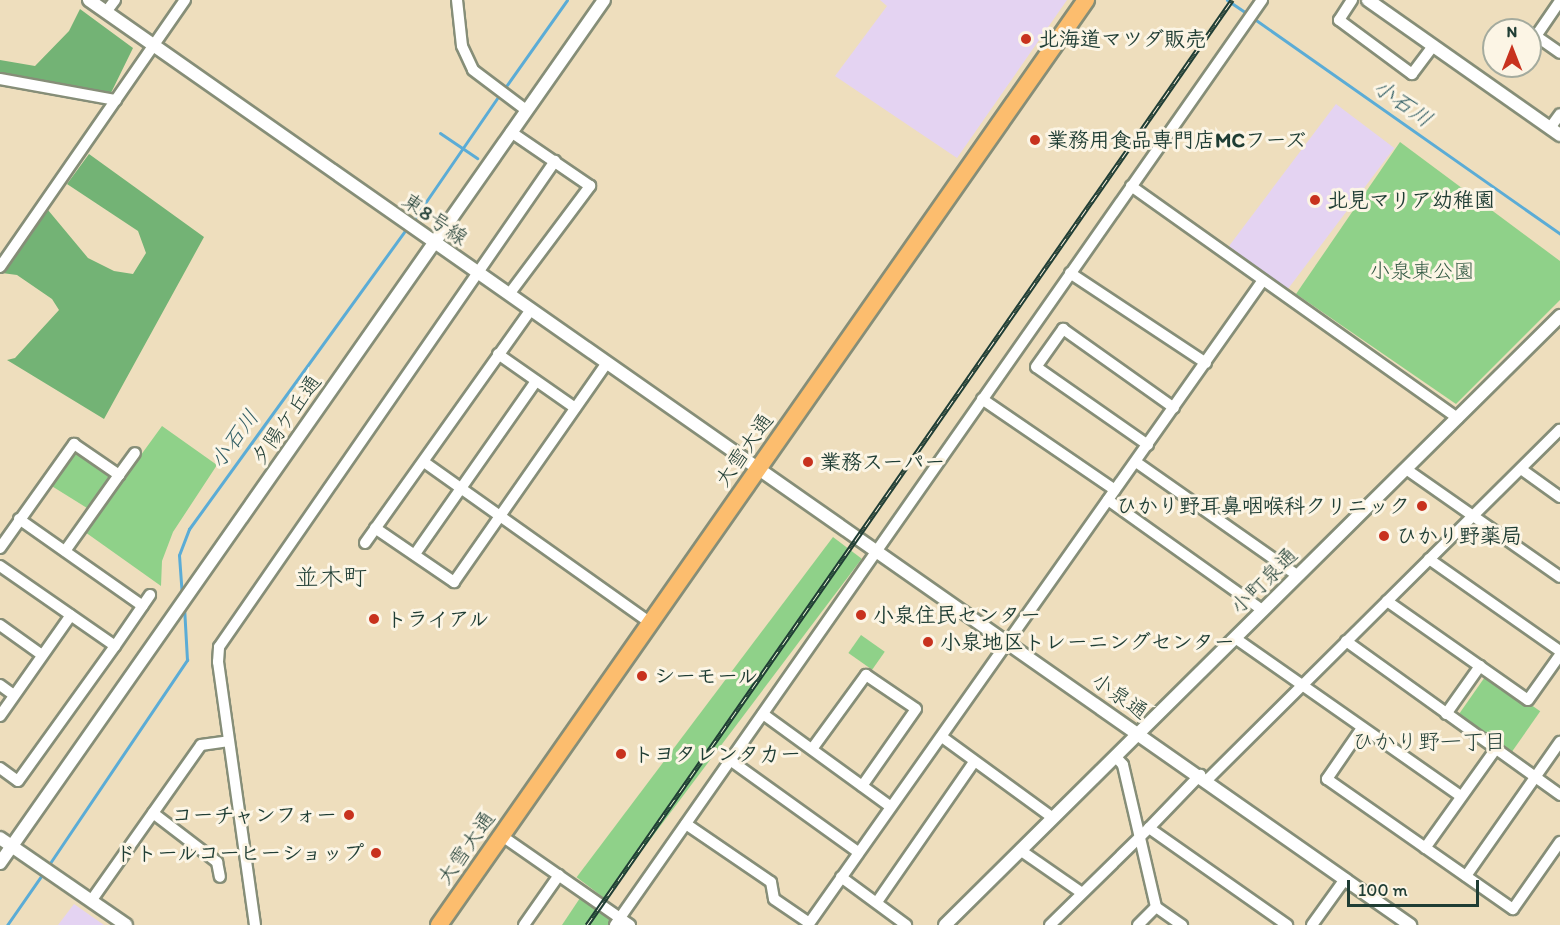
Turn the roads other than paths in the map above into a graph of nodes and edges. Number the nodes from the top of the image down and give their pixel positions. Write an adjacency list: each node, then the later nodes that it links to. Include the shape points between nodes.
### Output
1 (89, 0): 11 (street, 東8号線)
2 (115, 0): 11 (street)
3 (185, 0): 12 (street)
4 (458, 0): 17 (street, via 462,46 473,70)
5 (604, 0): 17 (street, 夕陽ケ丘通)
6 (1086, 0): 44 (highway, 大雪大通)
7 (1352, 0): 13 (street, via 1339,20 1412,74)
8 (1371, 1): 13 (street)
9 (1560, 1): 14 (street, via 1536,36)
10 (1261, 2): 22 (street)
11 (106, 12): 12 (street, 東8号線)
12 (154, 45): 16 (street); 23 (street, 東8号線)
13 (1433, 46): 20 (street)
14 (1560, 53)
15 (0, 79): 16 (street)
16 (116, 100): 24 (street)
17 (526, 110): 19 (street, 夕陽ケ丘通)
18 (1560, 114): 20 (street)
19 (511, 132): 21 (street); 23 (street, 夕陽ケ丘通)
20 (1555, 132)
21 (555, 161): 25 (street); 28 (street, via 590,186)
22 (1131, 186): 26 (street); 27 (street)
23 (434, 243): 25 (street, 東8号線); 110 (street, 夕陽ケ丘通)
24 (0, 267)
25 (477, 273): 28 (street, 東8号線); 88 (street, via 225,636 218,662)
26 (1070, 273): 32 (street); 35 (street)
27 (1263, 280): 32 (street); 38 (street)
28 (510, 293): 29 (street, 東8号線)
29 (531, 309): 31 (street); 33 (street, 東8号線)
30 (1560, 316): 38 (street, 小町泉通)
31 (498, 354): 34 (street); 42 (street)
32 (1206, 363): 37 (street)
33 (606, 364): 36 (street); 44 (street, 東8号線)
34 (536, 381): 36 (street); 48 (street)
35 (982, 399): 49 (street); 58 (street)
36 (575, 408): 52 (street)
37 (1174, 408): 40 (street); 40 (street, via 1063,328 1036,367)
38 (1458, 418): 45 (street, 小町泉通)
39 (1560, 430): 46 (street)
40 (1148, 445): 43 (street)
41 (135, 453): 47 (street)
42 (424, 462): 48 (street); 55 (street)
43 (1136, 462): 49 (street); 63 (street)
44 (759, 468): 58 (street, 小泉通); 70 (highway, 大雪大通)
45 (1406, 469): 53 (street); 63 (street, 小町泉通)
46 (1521, 469): 50 (street); 53 (street)
47 (119, 476): 54 (street, via 74,444); 59 (street)
48 (460, 489): 52 (street); 60 (street)
49 (1115, 490): 51 (street)
50 (1560, 497)
51 (1108, 500): 68 (street); 74 (street)
52 (498, 516): 60 (street, via 454,582); 70 (street)
53 (1473, 516): 61 (street); 64 (street)
54 (20, 519): 57 (street); 59 (street)
55 (375, 528): 56 (street); 60 (street)
56 (365, 543)
57 (0, 548)
58 (878, 550): 74 (street, 小泉通); 82 (street)
59 (65, 551): 67 (street)
60 (415, 554)
61 (1430, 559): 66 (street); 76 (street)
62 (0, 566): 69 (street)
63 (1298, 576): 68 (street, 小町泉通)
64 (1560, 577)
65 (150, 595): 67 (street)
66 (1387, 601): 73 (street); 78 (street)
67 (143, 606): 75 (street)
68 (1262, 610): 72 (street, 小町泉通)
69 (71, 615): 75 (street); 77 (street)
70 (649, 622): 106 (highway, 大雪大通)
71 (0, 625): 77 (street)
72 (1235, 638): 80 (street); 86 (street, 小町泉通)
73 (1346, 641): 80 (street); 83 (street)
74 (1010, 642): 86 (street, 小泉通); 87 (street)
75 (115, 646): 95 (street, via 18,781)
76 (1560, 653): 78 (street, via 1528,700)
77 (42, 655): 81 (street)
78 (1480, 666): 83 (street)
79 (0, 685): 81 (street)
80 (1303, 685): 85 (street); 96 (street)
81 (14, 695): 84 (street)
82 (763, 714): 90 (street); 93 (street)
83 (1446, 714): 91 (street)
84 (0, 716)
85 (1362, 728): 100 (street); 111 (street, via 1327,779)
86 (1139, 733): 92 (street, 小町泉通); 96 (street, 小泉通)
87 (942, 737): 94 (street); 101 (street)
88 (229, 741): 102 (street, via 201,745); 127 (street)
89 (1560, 742): 97 (street)
90 (812, 749): 98 (street); 98 (street, via 866,675 916,709)
91 (1495, 750): 97 (street); 100 (street)
92 (1116, 756): 103 (street, 小町泉通); 107 (street, via 1123,765)
93 (730, 760): 104 (street); 113 (street)
94 (974, 762): 103 (street); 122 (street)
95 (0, 768)
96 (1203, 777): 105 (street); 119 (street, 小泉通)
97 (1535, 778): 99 (street); 116 (street)
98 (862, 786): 101 (street)
99 (1560, 795)
100 (1461, 796): 111 (street)
101 (891, 807): 113 (street)
102 (153, 813): 117 (street, via 217,862); 121 (street)
103 (1053, 818): 112 (street, 小町泉通)
104 (686, 824): 124 (street); 125 (street, via 771,882 774,899)
105 (1149, 828): 107 (street); 136 (street)
106 (502, 836): 115 (street); 128 (highway, 大雪大通)
107 (1140, 836): 120 (street); 123 (street)
108 (0, 838): 110 (street)
109 (1560, 842): 116 (street, via 1513,909)
110 (12, 847): 114 (street, 夕陽ケ丘通); 121 (street)
111 (1425, 848): 116 (street)
112 (1020, 850): 120 (street); 132 (street, 小町泉通)
113 (858, 852): 118 (street)
114 (0, 863)
115 (559, 875): 124 (street); 129 (street)
116 (1466, 876)
117 (220, 877)
118 (841, 877): 122 (street); 125 (street)
119 (1345, 879): 137 (street); 138 (street, 小泉通)
120 (1082, 893): 133 (street)
121 (91, 901): 126 (street)
122 (877, 902): 131 (street)
123 (1156, 907): 134 (street); 135 (street)
124 (618, 921): 130 (street)
125 (808, 924)
126 (126, 925)
127 (255, 925)
128 (439, 925)
129 (524, 925)
130 (630, 925)
131 (906, 925)
132 (945, 925)
133 (1050, 925)
134 (1138, 925)
135 (1182, 925)
136 (1287, 925)
137 (1312, 925)
138 (1410, 925)

